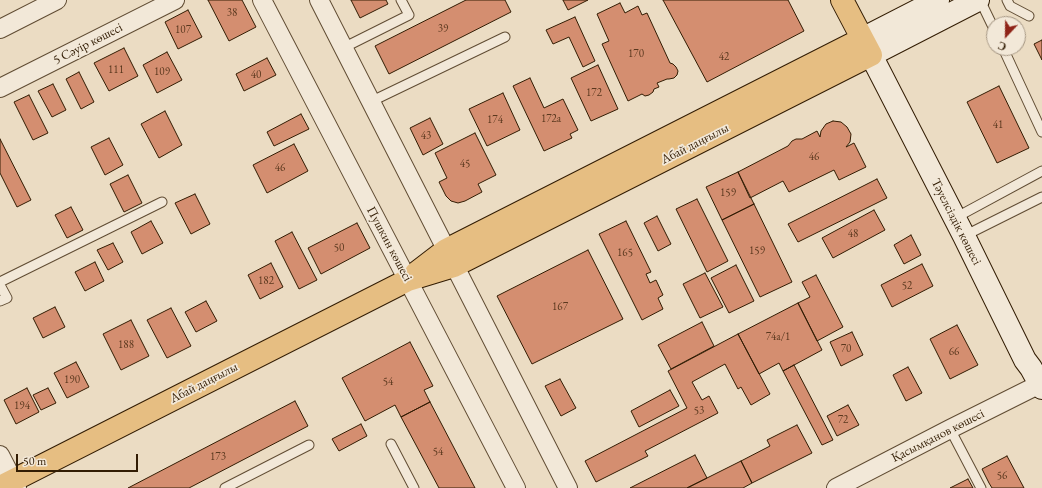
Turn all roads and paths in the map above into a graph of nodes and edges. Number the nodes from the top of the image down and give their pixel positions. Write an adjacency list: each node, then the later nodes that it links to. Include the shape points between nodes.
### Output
1 (57, 0): 12 (street)
2 (175, 0): 17 (street, 5 Сәуір көшесі)
3 (262, 0): 25 (street, Пушкин көшесі)
4 (318, 0): 15 (street)
5 (401, 0): 15 (lane, via 409,15)
6 (842, 0): 14 (main road, Тәуелсіздік көшесі)
7 (938, 0): 14 (main road, Абай даңғылы)
8 (979, 0): 10 (lane); 14 (main road, Абай даңғылы)
9 (1007, 0): 11 (lane, via 1010,6)
10 (987, 16)
11 (1029, 16)
12 (0, 29)
13 (505, 37): 18 (lane)
14 (867, 47): 23 (main road, Тәуелсіздік көшесі); 24 (main road, Абай даңғылы)
15 (343, 48): 18 (street)
16 (1007, 56): 19 (lane)
17 (0, 88)
18 (370, 102): 24 (street)
19 (1042, 132)
20 (1042, 171): 23 (lane)
21 (1042, 197): 23 (lane)
22 (162, 202): 26 (lane)
23 (960, 227): 28 (main road, Тәуелсіздік көшесі, via 1025,360)
24 (450, 258): 25 (main road, Абай даңғылы); 37 (street)
25 (408, 280): 33 (main road, Абай даңғылы); 36 (street, Пушкин көшесі)
26 (0, 284): 27 (lane, via 7,298)
27 (0, 301)
28 (1038, 376): 29 (street, Қасымқанов көшесі)
29 (950, 429): 38 (street, Қасымқанов көшесі); 39 (lane)
30 (391, 444): 35 (lane)
31 (309, 445): 34 (lane)
32 (0, 455): 33 (street)
33 (10, 485)
34 (225, 488)
35 (414, 488)
36 (516, 488)
37 (568, 488)
38 (836, 488)
39 (981, 488)

